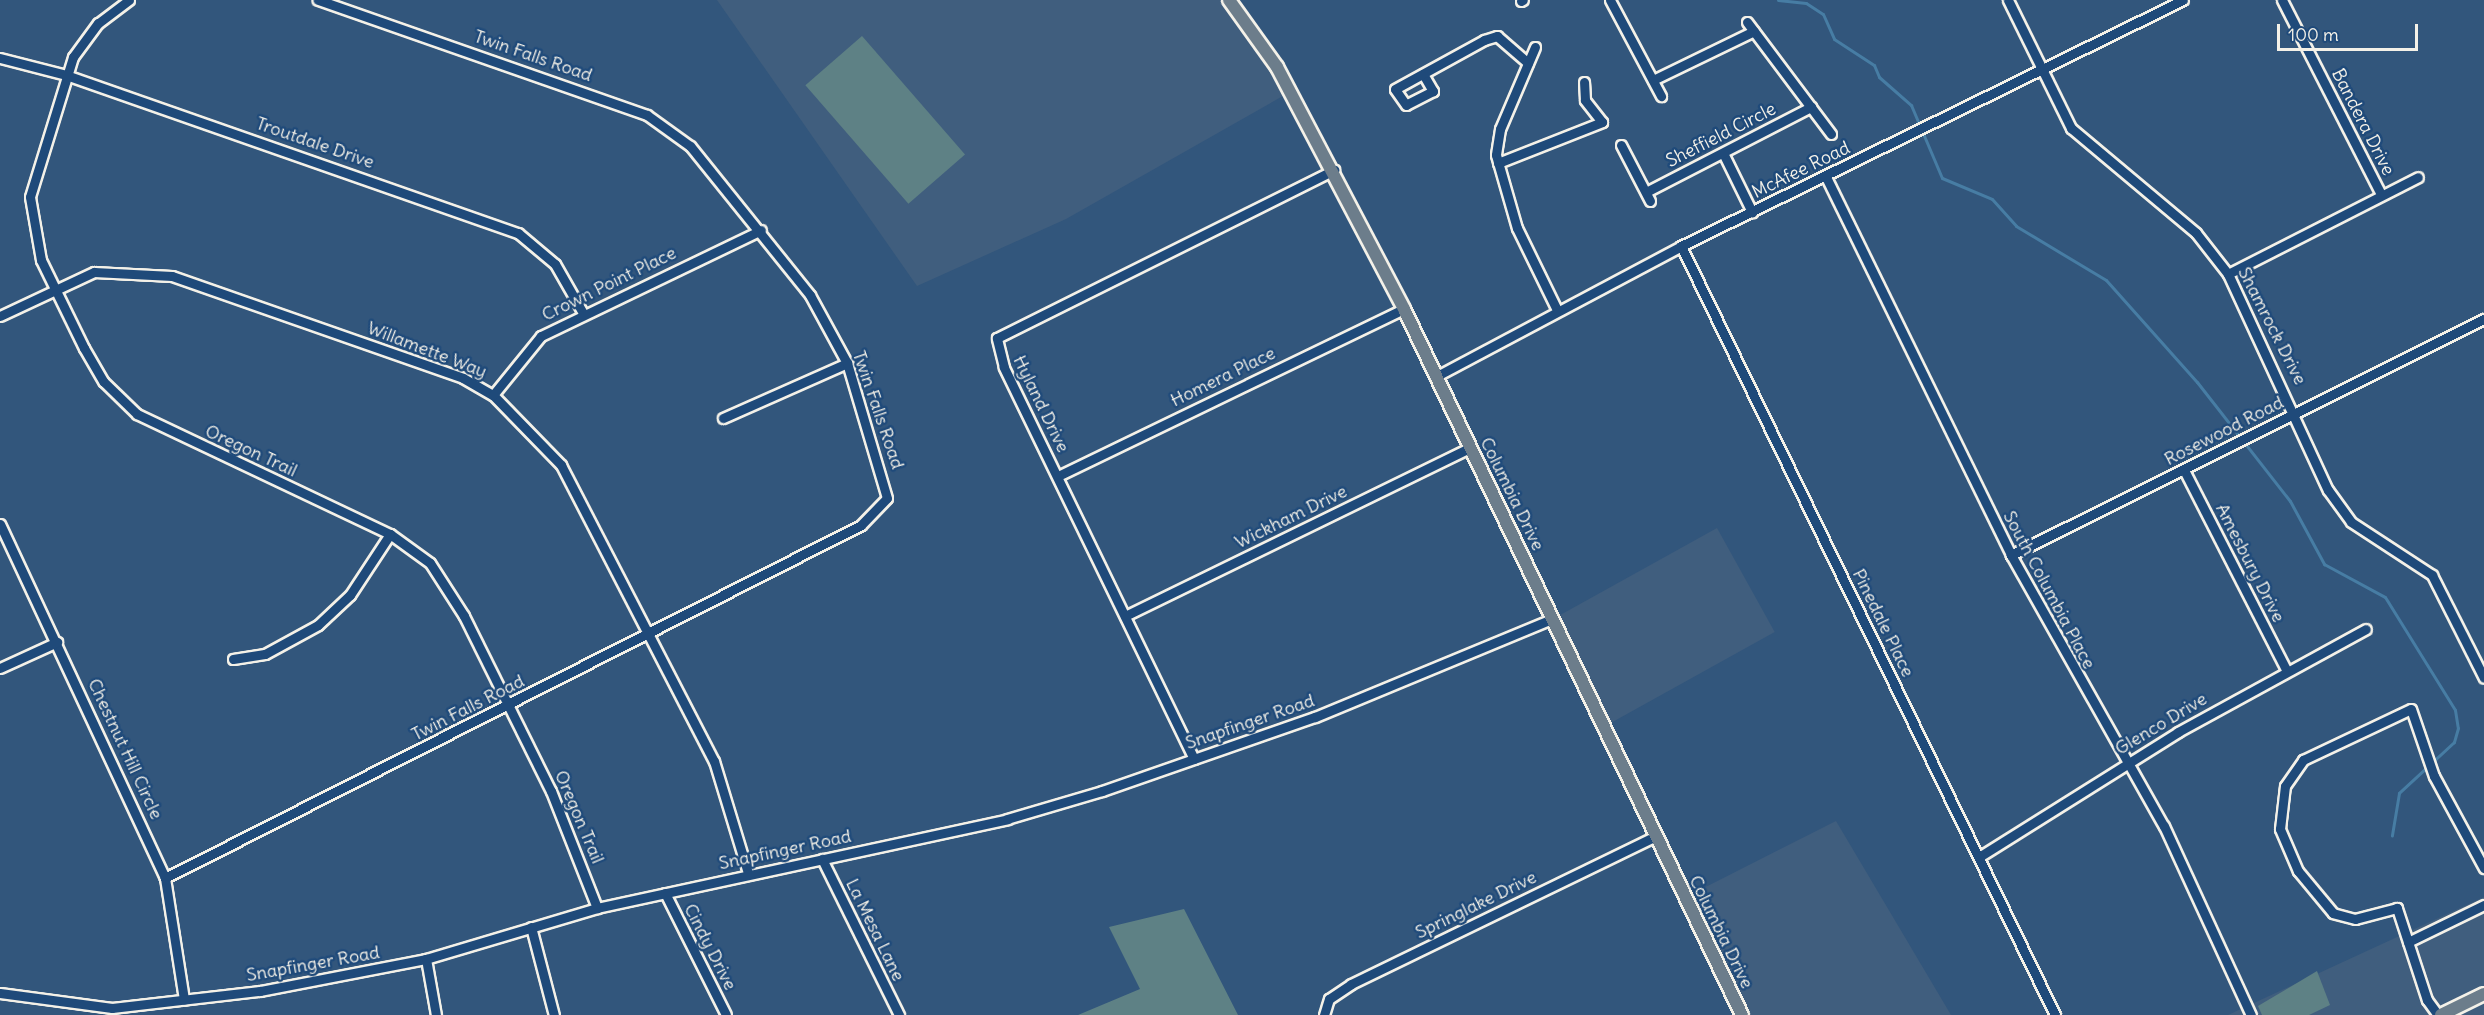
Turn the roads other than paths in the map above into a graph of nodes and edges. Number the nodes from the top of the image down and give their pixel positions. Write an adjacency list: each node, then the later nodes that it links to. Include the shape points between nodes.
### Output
1 (129, 0): 15 (street, Oregon Trail, via 83,40)
2 (318, 0): 29 (street, Twin Falls Road, via 647,115 690,146)
3 (1229, 0): 24 (main road, Columbia Drive, via 1277,67)
4 (1610, 0): 16 (street)
5 (2008, 0): 13 (street, Shamrock Drive)
6 (2183, 0): 13 (street, McAfee Road)
7 (2282, 0): 27 (street, Bandera Drive)
8 (1747, 22): 9 (street)
9 (1754, 31): 16 (street); 19 (street)
10 (1535, 47): 12 (street)
11 (0, 58): 15 (street, Troutdale Drive)
12 (1528, 63): 14 (street, via 1497,36); 23 (street, via 1500,129)
13 (2044, 70): 25 (street, McAfee Road); 31 (street, Shamrock Drive, via 2046,86 2071,128 2196,233)
14 (1423, 74)
15 (66, 75): 32 (street, Oregon Trail, via 30,196 33,232); 35 (street, Troutdale Drive, via 518,233 555,264)
16 (1653, 80): 18 (street)
17 (1584, 82): 23 (street, via 1585,100 1602,122)
18 (1661, 96)
19 (1811, 107): 20 (street); 22 (street, Sheffield Circle)
20 (1831, 134)
21 (1621, 145): 22 (street, Sheffield Circle, via 1648,196)
22 (1724, 155): 28 (street)
23 (1498, 163): 34 (street, via 1517,228)
24 (1334, 170): 33 (main road, Columbia Drive); 45 (street, Hyland Drive, via 1001,332 996,346)
25 (1826, 177): 28 (street, McAfee Road); 48 (street, South Columbia Place)
26 (2418, 177): 27 (street, Bandera Drive)
27 (2381, 194): 31 (street, Bandera Drive)
28 (1752, 212): 30 (street, McAfee Road)
29 (761, 230): 35 (street, Crown Point Place); 38 (street, Twin Falls Road, via 810,295)
30 (1681, 246): 34 (street, McAfee Road); 62 (street, Pinedale Place)
31 (2228, 274): 41 (street, Shamrock Drive)
32 (55, 288): 36 (street, Willamette Way); 40 (street, Willamette Way, via 94,272 172,276 463,378); 47 (street, Oregon Trail, via 104,382 137,414)
33 (1404, 309): 39 (main road, Columbia Drive); 45 (street, Homera Place)
34 (1557, 310): 39 (street, McAfee Road)
35 (583, 313): 40 (street, Crown Point Place, via 541,336)
36 (0, 316)
37 (2484, 319): 41 (street, Rosewood Road)
38 (847, 363): 42 (street); 51 (street, Twin Falls Road, via 888,498 861,525)
39 (1436, 377): 43 (main road, Columbia Drive)
40 (493, 395): 51 (street, Willamette Way, via 541,438 561,465)
41 (2296, 412): 44 (street, Rosewood Road); 57 (street, Shamrock Drive, via 2298,431 2328,490 2351,522 2432,576)
42 (723, 418)
43 (1470, 448): 49 (street, Wickham Drive); 50 (main road, Columbia Drive)
44 (2184, 470): 48 (street, Rosewood Road); 56 (street, Amesbury Drive)
45 (1058, 476): 49 (street, Hyland Drive)
46 (0, 524): 53 (street, Chestnut Hill Circle)
47 (390, 534): 54 (street, via 350,595 318,625 265,654); 58 (street, Oregon Trail, via 439,574)
48 (2011, 555): 60 (street, South Columbia Place)
49 (1125, 616): 59 (street, Hyland Drive)
50 (1552, 619): 59 (street, Snapfinger Road, via 1315,717); 61 (main road, Columbia Drive)
51 (647, 629): 58 (street, Twin Falls Road); 65 (street, Willamette Way, via 714,761)
52 (2366, 629): 56 (street, Glenco Drive)
53 (57, 642): 55 (street); 66 (street, Chestnut Hill Circle)
54 (233, 659)
55 (0, 669)
56 (2287, 671): 60 (street, Glenco Drive)
57 (2484, 678)
58 (509, 707): 66 (street, Twin Falls Road); 69 (street, Oregon Trail, via 577,848)
59 (1194, 759): 63 (street, Snapfinger Road, via 1011,818)
60 (2128, 762): 62 (street, Glenco Drive); 83 (street, South Columbia Place, via 2164,826)
61 (1654, 837): 80 (street, Springlake Drive, via 1351,984 1329,999); 81 (main road, Columbia Drive)
62 (1979, 857): 82 (street, Pinedale Place)
63 (822, 859): 65 (street, Snapfinger Road); 79 (street, La Mesa Lane)
64 (2484, 868): 71 (street, via 2434,776 2410,709 2303,760 2285,786 2280,829 2298,871 2333,913 2355,919 2397,908)
65 (748, 873): 67 (street, Snapfinger Road)
66 (165, 878): 75 (street, Chestnut Hill Circle)
67 (665, 893): 69 (street, Snapfinger Road); 78 (street, Cindy Drive)
68 (2484, 905): 71 (street)
69 (597, 908): 70 (street, Snapfinger Road)
70 (531, 927): 72 (street, Snapfinger Road); 77 (street)
71 (2408, 942): 84 (street, via 2427,1000)
72 (426, 959): 75 (street, Snapfinger Road, via 361,975); 76 (street)
73 (0, 993): 75 (street, Snapfinger Road, via 112,1008)
74 (2484, 994): 84 (main road)
75 (183, 1000)
76 (436, 1015)
77 (554, 1015)
78 (726, 1015)
79 (898, 1015)
80 (1324, 1015)
81 (1742, 1015)
82 (2055, 1015)
83 (2251, 1015)
84 (2440, 1015)

